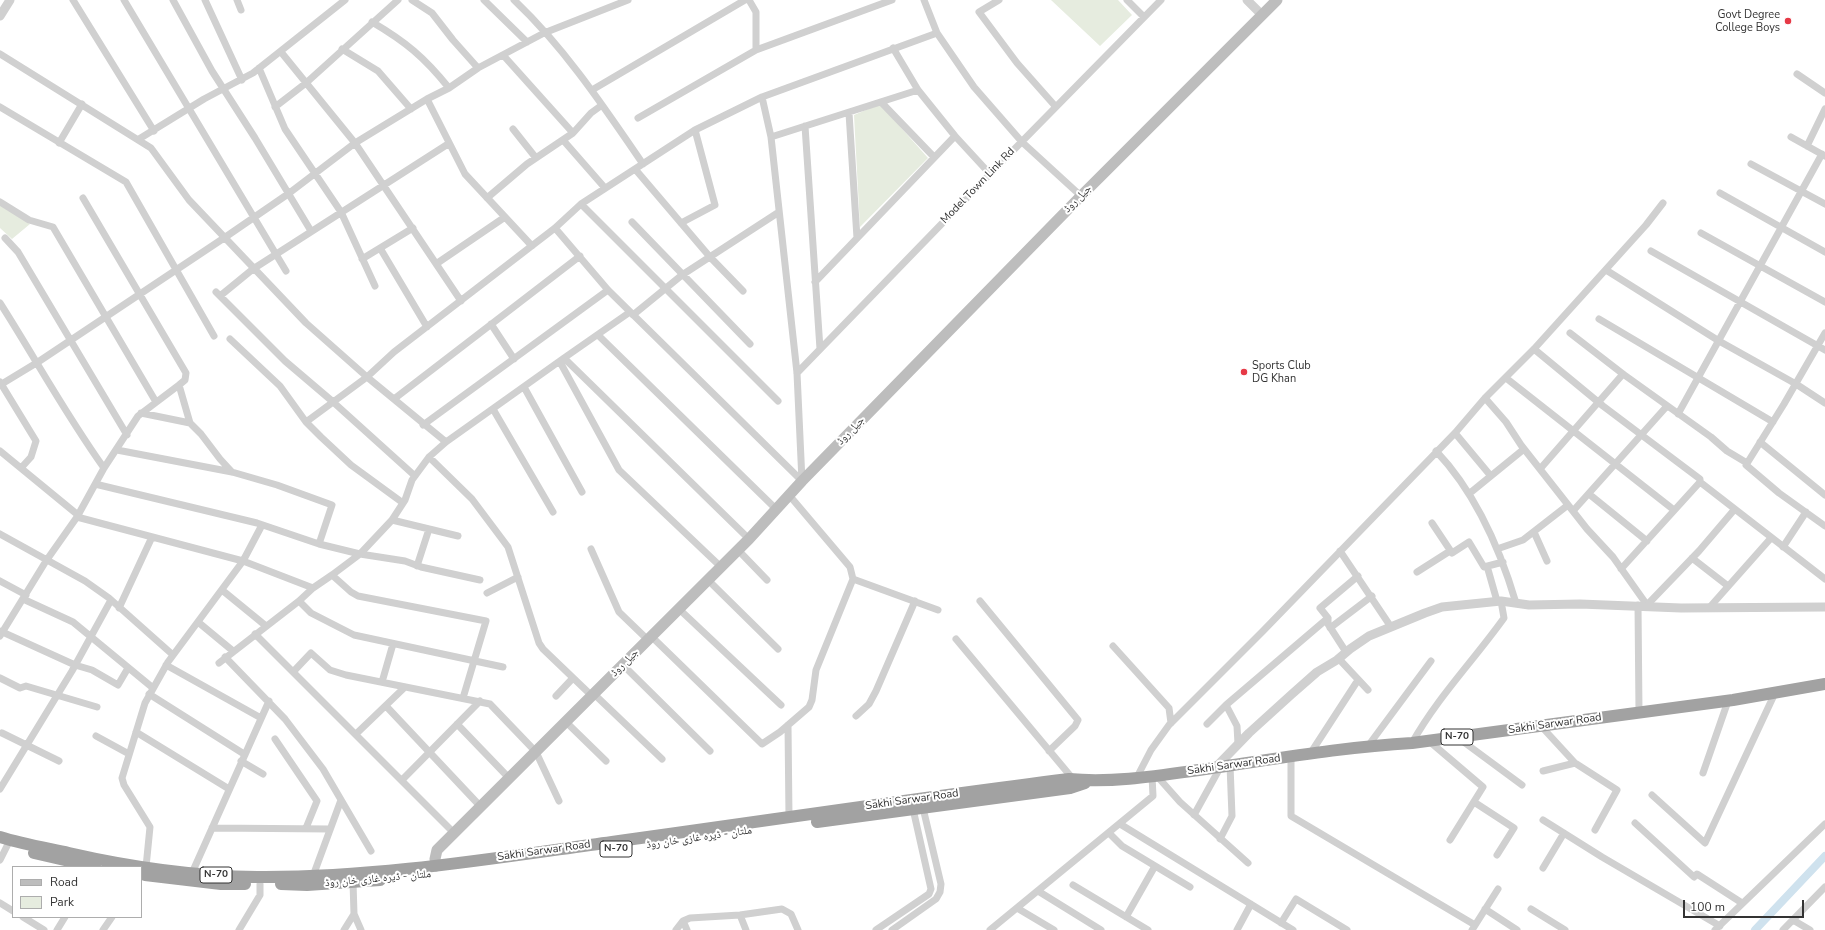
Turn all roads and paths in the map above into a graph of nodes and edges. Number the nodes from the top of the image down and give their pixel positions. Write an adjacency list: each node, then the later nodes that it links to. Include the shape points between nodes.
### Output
1 (10, 0): 23 (street)
2 (73, 0): 62 (street)
3 (124, 0): 54 (street)
4 (173, 0): 42 (street)
5 (204, 0): 39 (street)
6 (237, 0): 22 (street)
7 (345, 0): 33 (street)
8 (398, 0): 26 (street)
9 (414, 0): 37 (street, via 432,13)
10 (484, 0): 29 (street)
11 (628, 0): 28 (street)
12 (745, 0): 43 (street)
13 (749, 0): 32 (street, via 756,12)
14 (892, 0): 32 (street)
15 (924, 0): 27 (street)
16 (999, 0): 53 (street, via 979,12 1017,63)
17 (1127, 0): 25 (street)
18 (1161, 0): 25 (street, Model Town Link Rd)
19 (1247, 0): 24 (street)
20 (1277, 0): 24 (main road, جیل روڈ)
21 (516, 1): 28 (street)
22 (241, 10)
23 (1, 12)
24 (1262, 15): 87 (main road, جیل روڈ)
25 (1144, 17): 53 (street, Model Town Link Rd)
26 (372, 22): 31 (street); 41 (street, via 413,49)
27 (937, 32): 30 (street); 69 (street, via 974,87)
28 (544, 33): 29 (street); 43 (street)
29 (527, 42): 35 (street)
30 (893, 48): 44 (street); 46 (street)
31 (342, 49): 40 (street); 55 (street, via 378,71)
32 (756, 50): 58 (street)
33 (281, 52): 36 (street); 40 (street)
34 (0, 54): 49 (street)
35 (503, 55): 37 (street); 63 (street)
36 (260, 68): 39 (street); 52 (street)
37 (478, 68): 41 (street)
38 (1797, 74): 45 (street)
39 (242, 80): 42 (street)
40 (306, 83): 52 (street); 71 (street)
41 (449, 88): 47 (street)
42 (225, 90): 54 (street); 86 (street)
43 (592, 90): 50 (street)
44 (918, 90): 48 (street); 64 (street)
45 (1825, 93)
46 (762, 97): 61 (street); 65 (street)
47 (427, 99): 55 (street); 72 (street)
48 (881, 102): 57 (street); 76 (street)
49 (82, 104): 67 (street); 70 (street)
50 (602, 105): 63 (street); 77 (street)
51 (0, 107): 70 (street)
52 (275, 107): 80 (street, via 285,129)
53 (1056, 107): 69 (street, Model Town Link Rd)
54 (190, 109): 62 (street); 96 (street)
55 (411, 109): 71 (street)
56 (1825, 109): 73 (street)
57 (849, 113): 59 (street); 107 (street)
58 (638, 118)
59 (805, 126): 65 (street); 123 (street)
60 (513, 129): 75 (street)
61 (695, 130): 77 (street); 99 (street, via 716,205)
62 (154, 131): 67 (street)
63 (573, 133): 68 (street)
64 (955, 136): 76 (street); 81 (street)
65 (771, 137): 95 (street)
66 (1791, 137): 73 (street)
67 (139, 139): 106 (street, via 151,148 189,200)
68 (563, 140): 75 (street); 83 (street)
69 (1022, 142): 81 (street, Model Town Link Rd); 87 (street)
70 (59, 143): 119 (street, via 126,182)
71 (355, 144): 80 (street); 82 (street)
72 (448, 144): 82 (street); 89 (street, via 465,174)
73 (1807, 146): 74 (street)
74 (1824, 155): 84 (street)
75 (536, 158): 89 (street)
76 (934, 158): 107 (street)
77 (643, 164): 79 (street)
78 (1751, 164): 84 (street)
79 (635, 169): 83 (street); 99 (street)
80 (316, 173): 86 (street); 94 (street)
81 (990, 174): 147 (street, Model Town Link Rd)
82 (383, 184): 94 (street); 100 (street)
83 (604, 188): 92 (street)
84 (1802, 191): 93 (street); 102 (street)
85 (1720, 193): 102 (street)
86 (288, 194): 96 (street); 103 (street)
87 (1081, 196): 196 (main road, جیل روڈ)
88 (83, 198): 128 (street)
89 (487, 198): 97 (street)
90 (0, 202): 134 (street, via 29,220 53,227)
91 (1663, 203): 120 (street)
92 (581, 204): 101 (street); 125 (street)
93 (1825, 204)
94 (340, 212): 103 (street); 115 (street)
95 (779, 212): 114 (street); 153 (street)
96 (253, 216): 106 (street); 112 (street)
97 (505, 217): 108 (street); 116 (street)
98 (632, 222): 122 (street)
99 (681, 223): 114 (street)
100 (413, 228): 109 (street); 116 (street)
101 (555, 228): 108 (street); 113 (street)
102 (1782, 228): 111 (street); 117 (street)
103 (311, 231): 112 (street)
104 (1701, 232): 117 (street)
105 (5, 238): 143 (street, via 18,252)
106 (224, 238): 118 (street); 119 (street)
107 (857, 238): 123 (street)
108 (532, 246): 129 (street)
109 (380, 248): 115 (street); 137 (street)
110 (1651, 251): 130 (street)
111 (1825, 252)
112 (276, 254): 118 (street); 121 (street)
113 (580, 256): 126 (street); 136 (street)
114 (710, 257): 122 (street); 127 (street)
115 (362, 259): 124 (street)
116 (436, 264): 129 (street)
117 (1760, 266): 130 (street); 131 (street)
118 (253, 269): 155 (street, via 306,323); 164 (street, via 218,294 285,361)
119 (175, 270): 128 (street); 141 (street)
120 (1606, 270): 144 (street); 148 (street)
121 (286, 271)
122 (682, 275): 125 (street); 145 (street)
123 (815, 282): 147 (street)
124 (375, 286)
125 (665, 288): 133 (street); 165 (street)
126 (608, 290): 133 (street); 150 (street)
127 (743, 291)
128 (140, 294): 134 (street); 160 (street, via 186,373)
129 (461, 302): 137 (street)
130 (1740, 302): 144 (street); 146 (street)
131 (1825, 302)
132 (0, 303): 152 (street)
133 (631, 314): 140 (street); 196 (street)
134 (106, 318): 143 (street); 166 (street)
135 (1600, 319): 157 (street)
136 (491, 324): 150 (street); 163 (street)
137 (427, 327): 155 (street)
138 (1570, 333): 154 (street)
139 (1825, 333): 146 (street)
140 (598, 335): 151 (street); 206 (street)
141 (214, 336)
142 (230, 339): 173 (street, via 280,386)
143 (71, 340): 152 (street); 180 (street)
144 (1719, 341): 157 (street); 159 (street)
145 (750, 344)
146 (1818, 346): 149 (street); 159 (street)
147 (820, 349): 153 (street, Model Town Link Rd)
148 (1534, 349): 156 (street); 167 (street)
149 (1825, 350)
150 (514, 359): 176 (street)
151 (562, 360): 161 (street); 223 (street); 240 (street, via 619,470)
152 (38, 362): 158 (street); 191 (street, via 78,432)
153 (797, 373): 196 (street)
154 (1623, 374): 167 (street); 169 (street)
155 (367, 376): 163 (street); 164 (street)
156 (1506, 378): 162 (street); 177 (street)
157 (1698, 378): 172 (street); 174 (street)
158 (0, 384): 190 (street, via 36,441 31,457)
159 (1796, 384): 168 (street); 174 (street)
160 (179, 385): 166 (street); 175 (street)
161 (524, 387): 170 (street); 199 (street)
162 (1485, 398): 178 (street); 183 (street, via 1506,422)
163 (394, 399): 176 (street)
164 (332, 401): 173 (street); 194 (street)
165 (778, 401)
166 (156, 402): 171 (street)
167 (1599, 402): 177 (street); 179 (street)
168 (1825, 403)
169 (1667, 406): 172 (street); 179 (street)
170 (493, 409): 181 (street); 210 (street)
171 (141, 413): 175 (street); 180 (street)
172 (1678, 414): 188 (street)
173 (306, 422): 204 (street, via 352,465)
174 (1773, 422): 182 (street)
175 (190, 423): 193 (street)
176 (424, 425): 181 (street)
177 (1573, 431): 189 (street); 192 (street)
178 (1455, 433): 186 (street); 195 (street)
179 (1641, 434): 189 (street); 197 (street, via 1700,479)
180 (127, 435): 184 (street)
181 (446, 442): 187 (street)
182 (1760, 442): 188 (street); 203 (street)
183 (1524, 449): 192 (street); 195 (street)
184 (117, 450): 191 (street); 193 (street)
185 (0, 451): 190 (street)
186 (1436, 452): 200 (street, via 1449,464); 230 (street)
187 (429, 457): 194 (street); 245 (street, via 472,499 508,547)
188 (1747, 463): 211 (street, via 1746,465)
189 (1615, 464): 201 (street); 207 (street)
190 (21, 468): 212 (street)
191 (104, 468): 198 (street)
192 (1540, 469): 205 (street)
193 (232, 472): 225 (street, via 332,505)
194 (415, 476): 204 (street)
195 (1490, 476): 200 (street)
196 (802, 481): 202 (main road, جیل روڈ)
197 (1700, 482): 207 (street); 208 (street)
198 (95, 484): 212 (street); 215 (street)
199 (582, 492)
200 (1470, 493): 228 (street)
201 (1589, 494): 209 (street); 224 (street)
202 (789, 495): 206 (main road, جیل روڈ); 246 (street, via 850,567)
203 (1825, 495)
204 (403, 503): 213 (street)
205 (1568, 505): 209 (street); 218 (street)
206 (776, 509): 223 (main road, جیل روڈ)
207 (1674, 510): 224 (street)
208 (1734, 510): 222 (street); 233 (street)
209 (1573, 511): 241 (street)
210 (553, 512)
211 (1806, 512): 216 (street); 226 (street)
212 (78, 516): 221 (street); 234 (street)
213 (392, 520): 217 (street); 232 (street)
214 (1432, 523): 231 (street)
215 (262, 525): 225 (street); 235 (street)
216 (1825, 526)
217 (429, 529): 220 (street); 238 (street)
218 (1534, 532): 228 (street, via 1523,540); 236 (street)
219 (0, 534): 234 (street)
220 (458, 536)
221 (152, 537): 235 (street); 266 (street)
222 (1771, 538): 226 (street); 252 (street)
223 (749, 539): 229 (main road, جیل روڈ)
224 (1647, 541): 241 (street)
225 (319, 544): 232 (street)
226 (1783, 547): 247 (street)
227 (591, 549): 278 (street, via 619,612)
228 (1497, 549): 237 (street)
229 (738, 550): 240 (main road, جیل روڈ); 251 (street)
230 (1340, 551): 244 (street); 321 (street)
231 (1450, 551): 239 (street, via 1452,553 1469,542 1484,567); 242 (street)
232 (360, 554): 238 (street, via 405,561); 243 (street)
233 (1692, 558): 252 (street); 264 (street)
234 (48, 559): 257 (street); 258 (street)
235 (243, 561): 253 (street); 254 (street)
236 (1547, 561)
237 (1503, 562): 239 (street); 263 (street)
238 (417, 566): 249 (street)
239 (1487, 566): 262 (street)
240 (721, 567): 250 (main road, جیل روڈ)
241 (1621, 569): 264 (street)
242 (1417, 572)
243 (332, 576): 253 (street); 288 (street, via 358,596 486,621)
244 (1358, 576): 256 (street); 270 (street, via 1320,608)
245 (518, 577): 255 (street); 298 (street, via 539,642 543,649)
246 (854, 579): 260 (street); 324 (street, via 816,670 809,708)
247 (1825, 579)
248 (0, 580): 257 (street)
249 (480, 580)
250 (708, 580): 268 (main road, جیل روڈ); 282 (street)
251 (767, 580)
252 (1728, 586): 267 (street)
253 (313, 588): 259 (street)
254 (222, 590): 271 (street); 272 (street)
255 (487, 593)
256 (1372, 596): 273 (street); 274 (street)
257 (24, 597): 275 (street); 277 (street, via 73,622)
258 (111, 600): 266 (street); 277 (street)
259 (299, 601): 272 (street); 280 (street, via 311,612 345,632)
260 (915, 601): 269 (street); 318 (street, via 876,691 869,704)
261 (980, 601): 338 (street, via 1078,720)
262 (1499, 601): 263 (street); 273 (street, via 1442,607); 333 (street, via 1504,618 1425,719)
263 (1516, 603): 264 (street)
264 (1642, 605): 267 (street); 317 (street)
265 (1825, 607): 267 (street)
266 (119, 608): 285 (street)
267 (1709, 608)
268 (679, 609): 278 (main road, جیل روڈ); 313 (street)
269 (938, 610)
270 (1328, 618): 274 (street); 314 (street)
271 (198, 622): 283 (street); 285 (street)
272 (266, 626): 276 (street)
273 (1391, 627): 284 (street, via 1369,636)
274 (1330, 628): 284 (street)
275 (1, 633): 291 (street)
276 (255, 634): 283 (street); 296 (street)
277 (91, 637): 291 (street); 295 (street)
278 (650, 638): 293 (main road, جیل روڈ); 324 (street, via 762,744)
279 (956, 638): 338 (street)
280 (393, 644): 288 (street); 300 (street)
281 (1112, 646): 321 (street, via 1169,708)
282 (778, 649)
283 (233, 651): 286 (street)
284 (1346, 652): 287 (street)
285 (173, 655): 292 (street)
286 (225, 657): 290 (street); 310 (street)
287 (1339, 659): 299 (street); 334 (street, via 1317,672)
288 (475, 660): 294 (street); 309 (street)
289 (1431, 661): 336 (street)
290 (219, 662)
291 (75, 665): 295 (street, via 92,670 118,685); 306 (street)
292 (166, 665): 304 (street); 319 (street)
293 (623, 665): 307 (main road, جیل روڈ); 337 (street)
294 (503, 666)
295 (128, 668): 304 (street)
296 (293, 672): 300 (street, via 311,653 330,670); 328 (street)
297 (0, 678): 306 (street, via 20,688 26,686)
298 (574, 678): 307 (street); 308 (street)
299 (1358, 680): 303 (street); 342 (street)
300 (382, 682): 302 (street)
301 (1825, 684): 305 (highway, Sakhi Sarwar Road / N-70)
302 (405, 687): 309 (street); 315 (street)
303 (1368, 690)
304 (151, 691): 326 (street, via 144,703); 344 (street)
305 (1775, 693): 312 (highway, Sakhi Sarwar Road / N-70); 362 (street, via 1705,843)
306 (57, 695): 316 (street); 335 (street)
307 (593, 695): 320 (main road, جیل روڈ); 345 (street)
308 (556, 696)
309 (463, 698): 311 (street)
310 (269, 701): 319 (street); 363 (street, via 323,769)
311 (480, 701): 322 (street); 340 (street, via 496,708)
312 (1728, 701): 317 (highway, Sakhi Sarwar Road / N-70); 351 (street)
313 (781, 705)
314 (1226, 705): 323 (street); 334 (street, via 1237,726)
315 (386, 706): 328 (street); 339 (street)
316 (97, 707)
317 (1639, 712): 325 (highway, Sakhi Sarwar Road / N-70)
318 (856, 716)
319 (261, 718): 344 (street)
320 (566, 722): 340 (main road, جیل روڈ); 347 (street)
321 (1171, 723): 354 (street, via 1151,750)
322 (457, 724): 339 (street); 355 (street)
323 (1207, 724)
324 (788, 725): 370 (street)
325 (1541, 726): 330 (highway, Sakhi Sarwar Road / N-70); 348 (street)
326 (136, 732): 341 (street); 361 (street)
327 (2, 733): 335 (street)
328 (356, 734): 357 (street)
329 (96, 736): 341 (street)
330 (1457, 737): 332 (highway, Sakhi Sarwar Road / N-70); 359 (street)
331 (275, 739): 376 (street, via 317,801)
332 (1429, 741): 333 (highway, Sakhi Sarwar Road / N-70); 365 (street, via 1483,787)
333 (1412, 743): 336 (highway, Sakhi Sarwar Road / N-70)
334 (1238, 744): 349 (street)
335 (27, 745): 346 (street); 360 (street)
336 (1368, 746): 342 (highway, Sakhi Sarwar Road / N-70)
337 (710, 751)
338 (1049, 751): 356 (street)
339 (430, 752): 357 (street); 366 (street)
340 (536, 752): 355 (main road, جیل روڈ); 364 (street)
341 (129, 754): 397 (street, via 122,778 124,785 150,827)
342 (1310, 754): 343 (highway, Sakhi Sarwar Road / N-70)
343 (1291, 756): 349 (highway, Sakhi Sarwar Road / N-70); 425 (street, via 1291,816)
344 (243, 757): 352 (street); 361 (street)
345 (662, 759)
346 (59, 761)
347 (606, 761)
348 (1574, 763): 350 (street); 378 (street, via 1617,790)
349 (1222, 766): 353 (highway, Sakhi Sarwar Road / N-70); 369 (street); 383 (street, via 1232,816)
350 (1544, 771)
351 (1703, 773)
352 (263, 774)
353 (1154, 776): 354 (highway, Sakhi Sarwar Road / N-70); 369 (street); 373 (street, via 1153,796)
354 (1137, 777): 358 (highway, Sakhi Sarwar Road / N-70)
355 (509, 778): 366 (main road, جیل روڈ)
356 (1073, 779): 358 (highway, Sakhi Sarwar Road / N-70); 368 (highway, Sakhi Sarwar Road / N-70, via 922,798)
357 (402, 780): 379 (street)
358 (1088, 782): 367 (highway, ملتان - ڈیرہ غازی خان روڈ / N-70, via 1070,788)
359 (1522, 786)
360 (0, 788)
361 (228, 789): 375 (street)
362 (1652, 795)
363 (341, 800): 377 (street); 386 (street)
364 (559, 801)
365 (1474, 802): 384 (street); 388 (street, via 1514,828)
366 (481, 807): 379 (main road, جیل روڈ)
367 (918, 808): 368 (highway, ملتان - ڈیرہ غازی خان روڈ / N-70); 396 (street); 398 (street)
368 (842, 814): 370 (highway, Sakhi Sarwar Road / N-70); 382 (highway, ملتان - ڈیرہ غازی خان روڈ / N-70)
369 (1194, 815): 383 (street)
370 (789, 817): 382 (highway, Sakhi Sarwar Road / N-70)
371 (1543, 820): 381 (street)
372 (1635, 823): 410 (street, via 1694,877 1697,874)
373 (1120, 824): 380 (street); 411 (street)
374 (1825, 824): 410 (street)
375 (212, 828): 376 (street); 399 (street)
376 (306, 828): 377 (street)
377 (330, 829): 400 (street)
378 (1595, 830)
379 (454, 833): 393 (main road, جیل روڈ, via 437,850)
380 (1109, 833): 394 (street, via 1122,846); 408 (street)
381 (1564, 833): 395 (street); 426 (street)
382 (692, 835): 387 (highway, Sakhi Sarwar Road / N-70)
383 (1220, 839): 390 (street)
384 (1450, 840)
385 (4, 842): 389 (street); 391 (highway); 392 (highway, Sakhi Sarwar Road / N-70)
386 (371, 851)
387 (566, 852): 393 (highway, Sakhi Sarwar Road / N-70); 402 (highway, ملتان - ڈیرہ غازی خان روڈ / N-70, via 438,874)
388 (1497, 855)
389 (0, 860)
390 (1248, 863)
391 (87, 866)
392 (124, 866)
393 (436, 866): 400 (highway, Sakhi Sarwar Road / N-70)
394 (1155, 866): 406 (street); 418 (street)
395 (1542, 868)
396 (937, 869): 398 (street); 438 (street, via 941,884 939,896)
397 (144, 871): 399 (highway, Sakhi Sarwar Road / N-70); 401 (highway, ملتان - ڈیرہ غازی خان روڈ / N-70)
398 (928, 872): 427 (street, via 932,887 929,894)
399 (192, 873): 401 (highway, Sakhi Sarwar Road / N-70)
400 (313, 876): 401 (highway, Sakhi Sarwar Road / N-70)
401 (221, 879): 403 (highway, ملتان - ڈیرہ غازی خان روڈ / N-70)
402 (353, 882): 403 (highway, ملتان - ڈیرہ غازی خان روڈ / N-70, via 307,885); 416 (street)
403 (260, 884): 431 (street, via 260,895)
404 (1073, 885): 418 (street)
405 (1825, 886): 422 (street)
406 (1190, 887)
407 (1498, 889): 413 (street)
408 (1038, 891): 412 (street); 441 (street)
409 (0, 903): 415 (street)
410 (1742, 903): 426 (street)
411 (1251, 904): 424 (street); 443 (street)
412 (1017, 908): 439 (street); 440 (street)
413 (1485, 909): 425 (street); 446 (street)
414 (1531, 909): 447 (street)
415 (12, 910)
416 (354, 914): 432 (street); 433 (street)
417 (740, 915): 423 (street, via 690,918); 436 (street); 437 (street, via 786,909)
418 (1126, 917): 442 (street)
419 (25, 918): 428 (street)
420 (63, 918): 429 (street)
421 (111, 918): 430 (street)
422 (1793, 920): 448 (street); 449 (street)
423 (683, 921): 434 (street); 435 (street)
424 (1281, 923): 444 (street); 445 (street, via 1296,899)
425 (1473, 927)
426 (1717, 928)
427 (880, 929)
428 (44, 930)
429 (57, 930)
430 (103, 930)
431 (241, 930)
432 (344, 930)
433 (361, 930)
434 (676, 930)
435 (687, 930)
436 (746, 930)
437 (798, 930)
438 (892, 930)
439 (990, 930)
440 (1054, 930)
441 (1101, 930)
442 (1148, 930)
443 (1237, 930)
444 (1293, 930)
445 (1347, 930)
446 (1517, 930)
447 (1565, 930)
448 (1783, 930)
449 (1810, 930)

